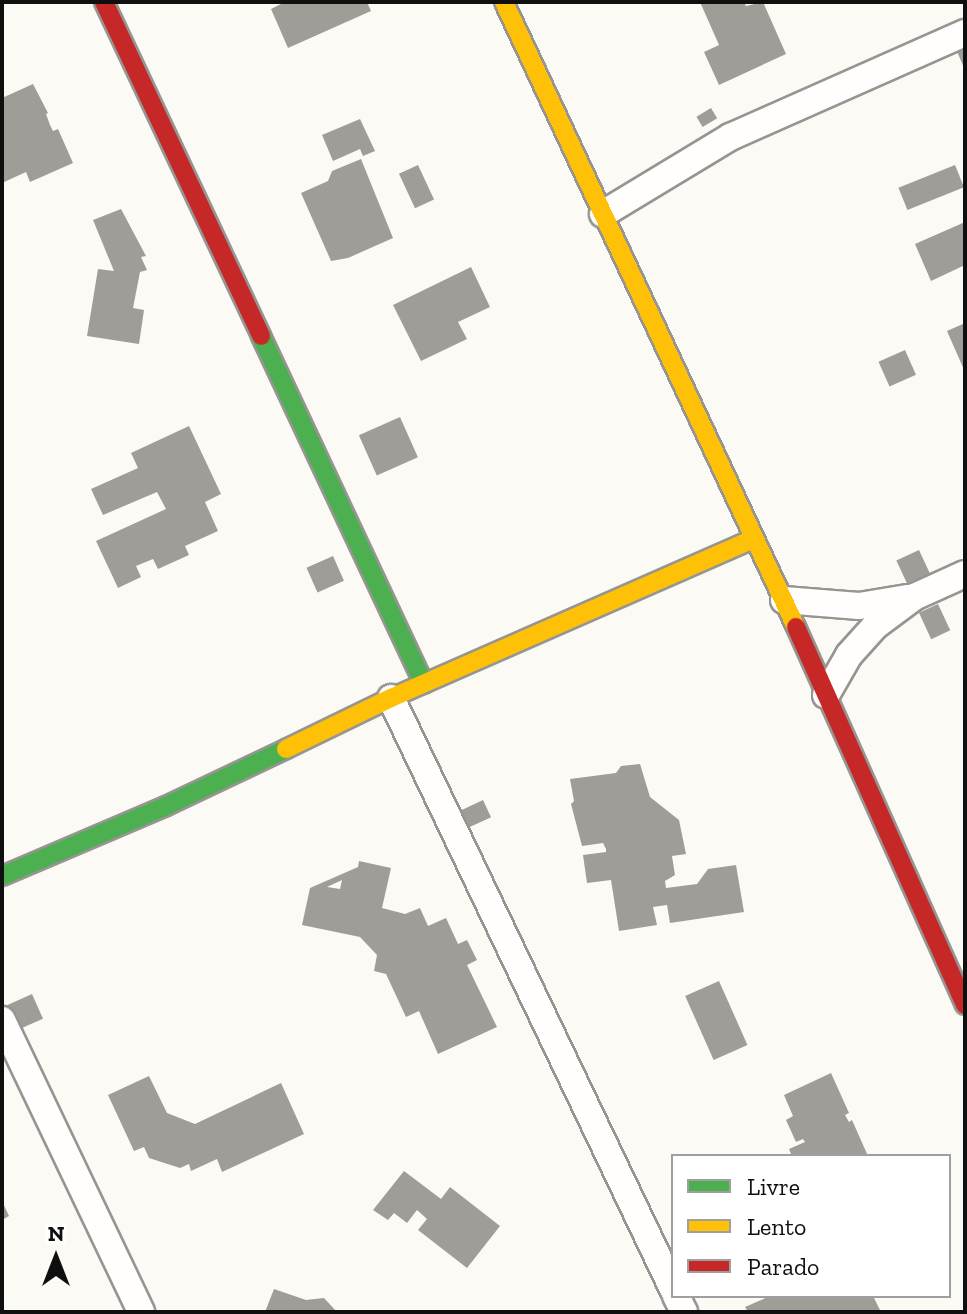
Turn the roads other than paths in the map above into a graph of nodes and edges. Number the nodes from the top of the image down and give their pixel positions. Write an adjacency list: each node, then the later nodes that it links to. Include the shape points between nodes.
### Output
1 (104, 2): 9 (street)
2 (504, 2): 4 (street)
3 (965, 33): 4 (street, via 730,137)
4 (603, 214): 5 (street)
5 (754, 539): 8 (street); 9 (street)
6 (965, 574): 7 (street)
7 (914, 597): 8 (street, via 859,606); 10 (street, via 875,626 849,655)
8 (784, 600): 10 (street)
9 (424, 684): 11 (street)
10 (826, 695): 13 (street)
11 (391, 698): 12 (street, via 166,806); 15 (street)
12 (2, 876)
13 (965, 1005)
14 (2, 1020): 16 (street)
15 (671, 1285)
16 (141, 1312)

